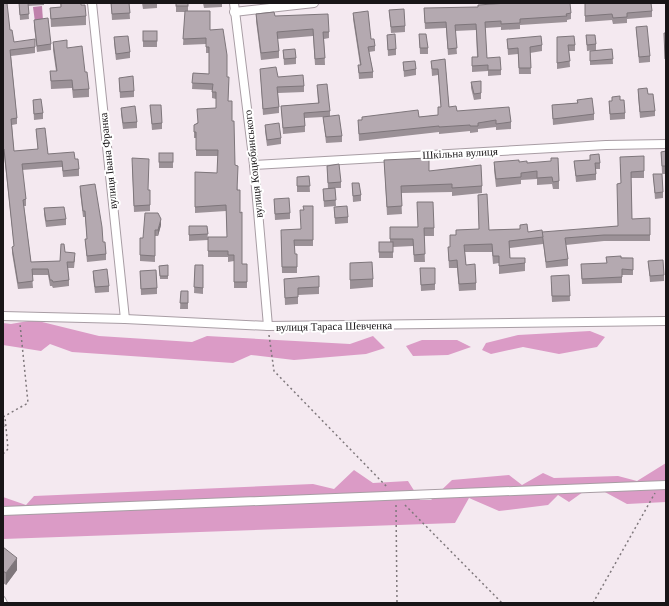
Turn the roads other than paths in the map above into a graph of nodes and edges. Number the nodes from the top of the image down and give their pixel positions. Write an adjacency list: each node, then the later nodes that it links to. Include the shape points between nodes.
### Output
1 (92, 3): 8 (street, вулиця Івана Франка)
2 (234, 3): 4 (street, вулиця Коцюбинського)
3 (314, 3): 4 (street)
4 (234, 12): 6 (street, вулиця Коцюбинського)
5 (666, 144): 6 (street, Шкільна вулиця, via 606,145)
6 (254, 165): 10 (street, вулиця Коцюбинського)
7 (3, 316): 8 (street, вулиця Тараса Шевченка)
8 (125, 319): 10 (street, вулиця Тараса Шевченка)
9 (666, 321): 10 (street, вулиця Тараса Шевченка)
10 (268, 326)
11 (663, 485): 12 (street)
12 (3, 511)
13 (3, 599): 14 (lane)
14 (5, 603)

